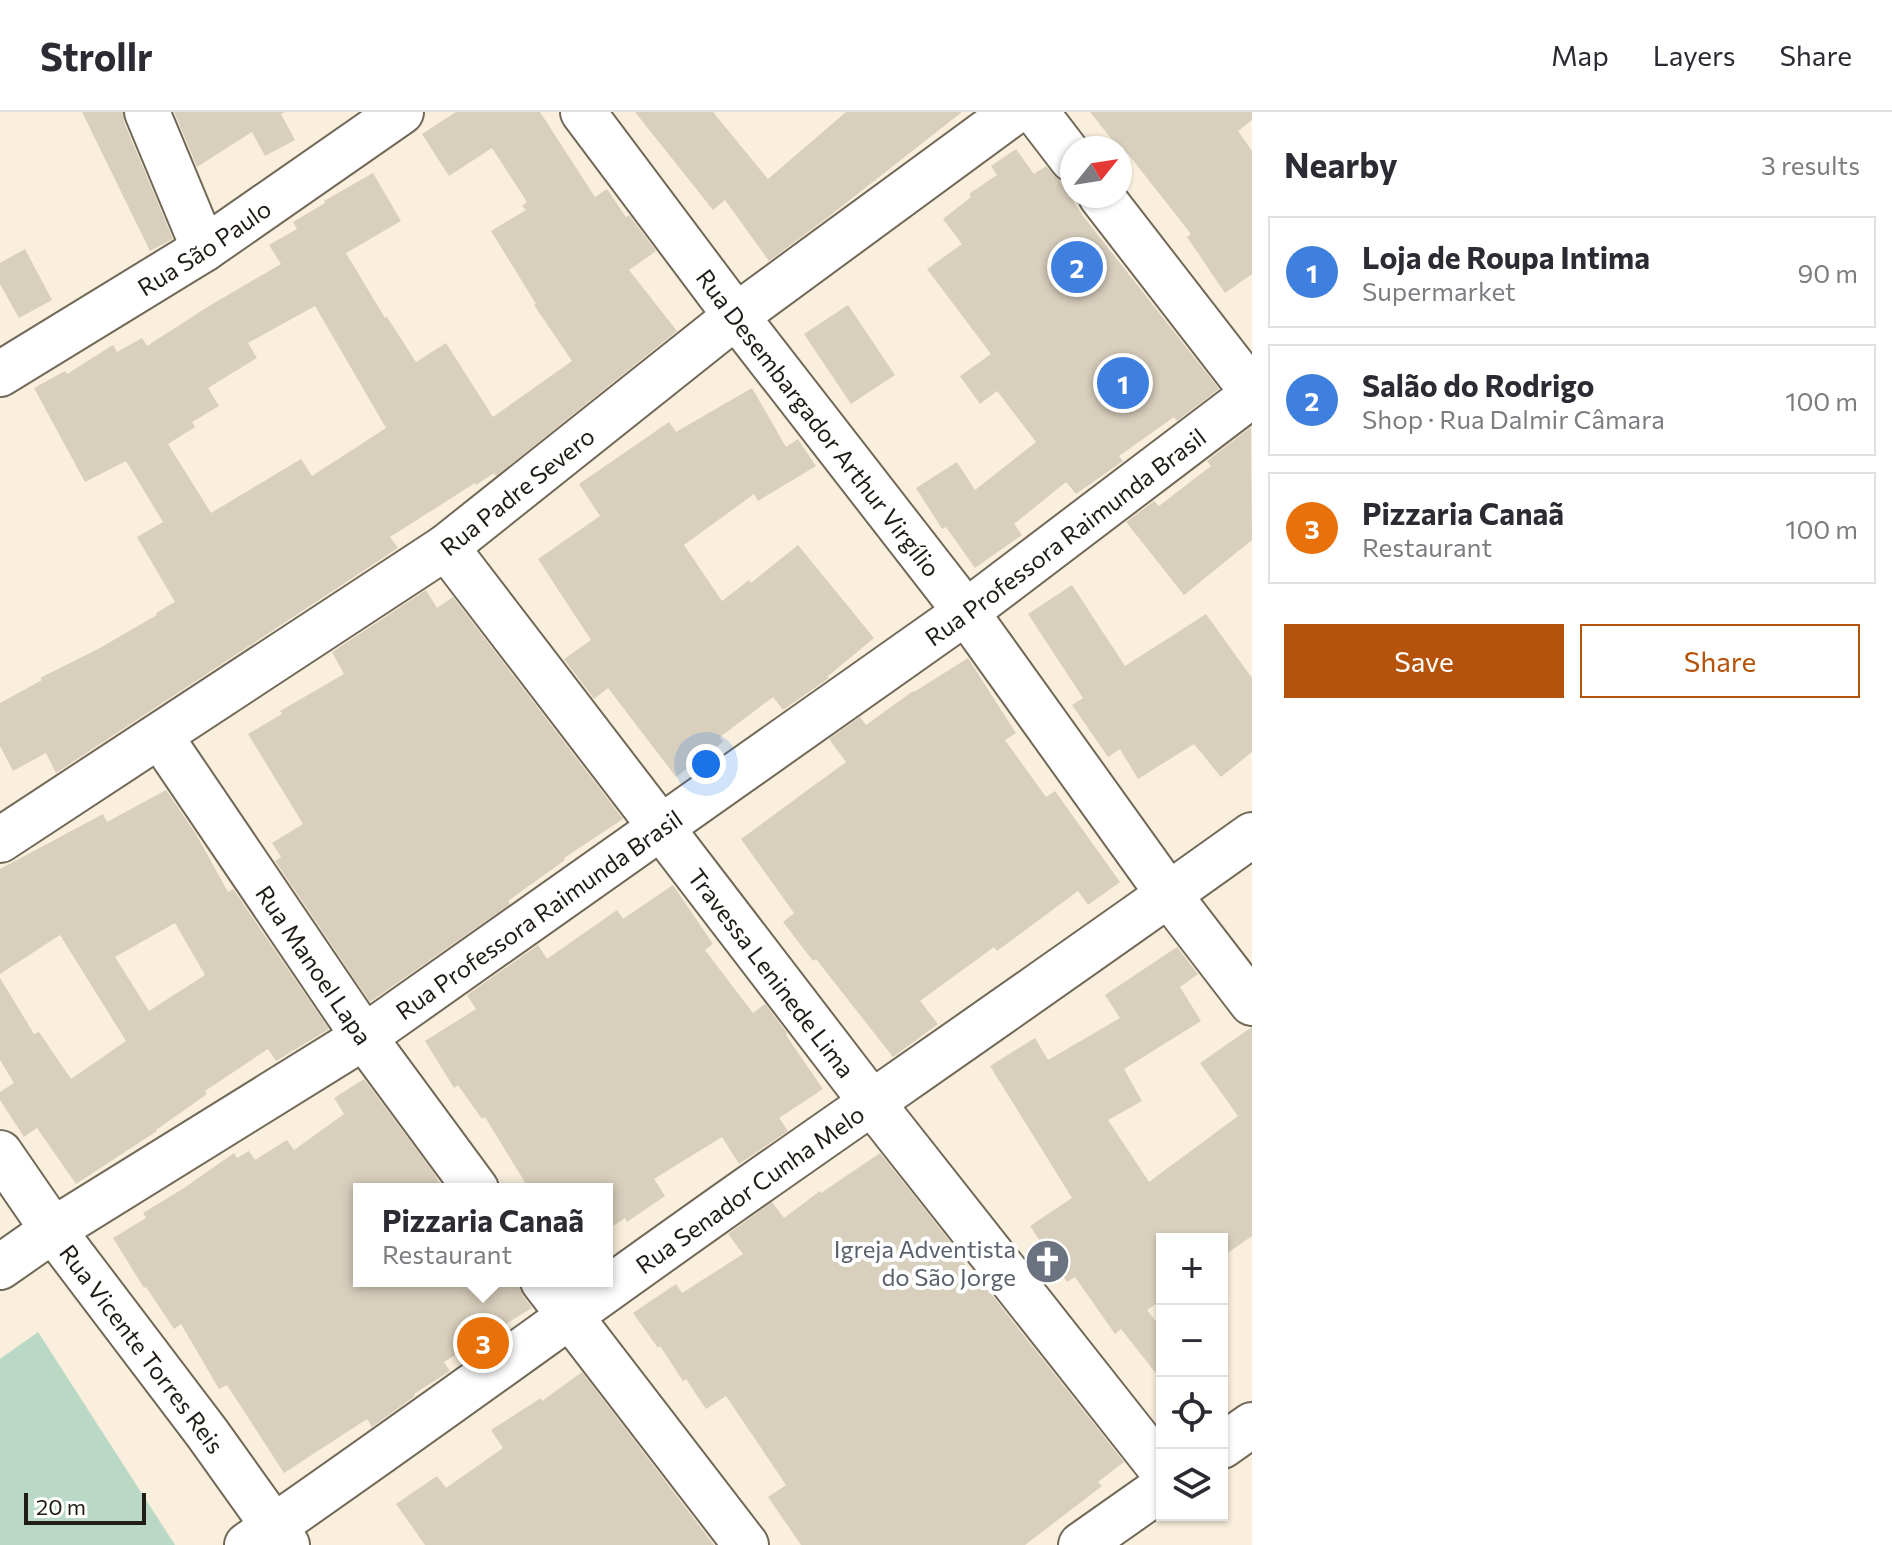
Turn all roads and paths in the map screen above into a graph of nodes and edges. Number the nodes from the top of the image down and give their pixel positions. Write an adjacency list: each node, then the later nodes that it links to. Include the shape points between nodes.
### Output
1 (147, 112): 8 (street)
2 (401, 112): 8 (street, Rua São Paulo)
3 (583, 112): 9 (street, Rua Desembargador Arthur Virgílio)
4 (1014, 112): 9 (street, Rua Padre Severo)
5 (1036, 112): 6 (street)
6 (1060, 143)
7 (1110, 208): 11 (street)
8 (204, 249): 10 (street, Rua São Paulo)
9 (736, 316): 12 (street, Rua Padre Severo); 13 (street, Rua Desembargador Arthur Virgílio)
10 (0, 374)
11 (1252, 393): 13 (street, Rua Professora Raimunda Brasil)
12 (446, 547): 14 (street, Rua Padre Severo); 15 (street, Travessa Leninede Lima)
13 (966, 612): 15 (street, Rua Professora Raimunda Brasil); 18 (street, Rua Desembargador Arthur Virgílio)
14 (160, 736): 17 (street, Rua Padre Severo); 20 (street, Rua Manoel Lapa)
15 (662, 829): 20 (street, Rua Professora Raimunda Brasil); 21 (street, Travessa Leninede Lima)
16 (1252, 835): 18 (street, Rua Senador Cunha Melo)
17 (0, 840)
18 (1169, 895): 19 (street, Rua Desembargador Arthur Virgílio); 21 (street, Rua Senador Cunha Melo)
19 (1252, 1003)
20 (364, 1037): 23 (street, Rua Manoel Lapa); 24 (street, Rua Professora Raimunda Brasil)
21 (873, 1104): 27 (street, Rua Senador Cunha Melo); 30 (street, Travessa Leninede Lima)
22 (0, 1153): 24 (street, Rua Vicente Torres Reis)
23 (472, 1183)
24 (53, 1230): 25 (street, Rua Professora Raimunda Brasil); 32 (street, Rua Vicente Torres Reis, via 207,1433)
25 (0, 1267)
26 (547, 1287): 27 (street)
27 (570, 1318): 32 (street, Rua Senador Cunha Melo); 33 (street)
28 (1252, 1425): 29 (street)
29 (1228, 1442)
30 (1156, 1462)
31 (1156, 1492): 34 (street)
32 (269, 1539)
33 (746, 1545)
34 (1081, 1545)

